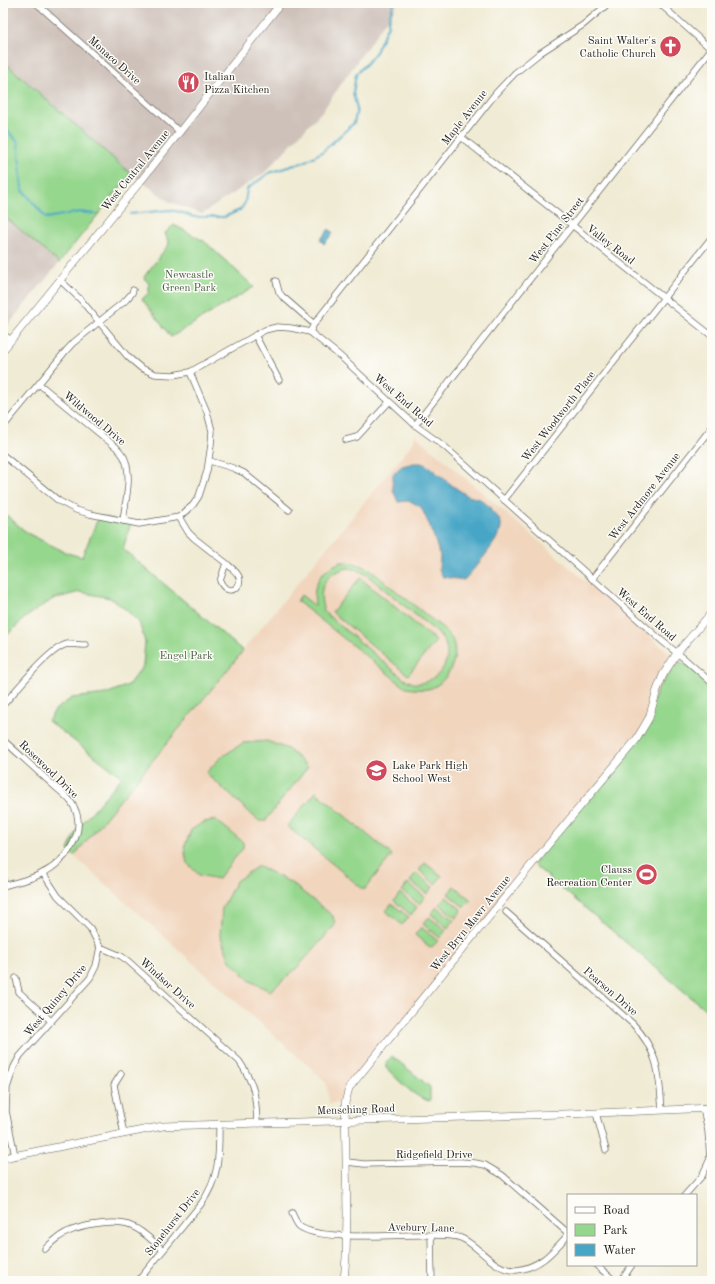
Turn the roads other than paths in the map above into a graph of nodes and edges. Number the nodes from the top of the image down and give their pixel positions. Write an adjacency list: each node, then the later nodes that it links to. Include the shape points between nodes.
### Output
1 (36, 3): 6 (street, Monaco Drive)
2 (281, 3): 6 (street, West Central Avenue)
3 (609, 3): 7 (street, Maple Avenue, via 593,18 515,72)
4 (659, 3): 5 (street)
5 (712, 49): 8 (street, West Pine Street)
6 (180, 132): 10 (street, West Central Avenue)
7 (461, 137): 8 (street, Valley Road); 15 (street, Maple Avenue)
8 (572, 225): 13 (street, Valley Road); 26 (street, West Pine Street)
9 (712, 237): 13 (street, West Woodworth Place)
10 (60, 280): 14 (street, West End Road); 20 (street, West Central Avenue)
11 (276, 281): 15 (street, via 282,296)
12 (133, 290): 14 (street, via 126,300)
13 (664, 298): 19 (street, Valley Road); 32 (street, West Woodworth Place)
14 (100, 322): 22 (street, West End Road, via 128,357 145,370 166,375); 24 (street, via 64,353)
15 (314, 324): 16 (street, Maple Avenue)
16 (310, 332): 18 (street, West End Road, via 277,327); 25 (street, West End Road)
17 (3, 334): 20 (street)
18 (255, 335): 22 (street, West End Road); 23 (street)
19 (712, 336)
20 (11, 340): 21 (street, West Central Avenue)
21 (3, 350)
22 (190, 372): 31 (street, via 204,402 212,431)
23 (280, 380)
24 (39, 384): 27 (street); 35 (street, Wildwood Drive, via 124,456 128,468)
25 (389, 402): 26 (street, West End Road); 29 (street, via 357,437)
26 (416, 424): 32 (street, West End Road)
27 (3, 427)
28 (712, 427): 37 (street, West Ardmore Avenue)
29 (346, 440)
30 (3, 455): 35 (street, via 69,507)
31 (210, 461): 33 (street, via 244,473); 34 (street, via 198,496 193,505)
32 (504, 500): 37 (street, West End Road)
33 (289, 510)
34 (179, 517): 35 (street, via 139,524); 36 (street, via 194,538)
35 (123, 521)
36 (226, 563): 36 (street, via 220,581 223,587 233,590 237,587 238,574)
37 (592, 579): 40 (street, West End Road)
38 (712, 612): 40 (street, West Bryn Mawr Avenue)
39 (86, 645): 42 (street, via 66,644 54,651)
40 (677, 653): 41 (street, West End Road); 56 (street, West Bryn Mawr Avenue, via 663,675 649,718 636,740 349,1088 345,1103)
41 (712, 683)
42 (3, 706)
43 (3, 740): 44 (street, Rosewood Drive, via 68,799 76,813 76,838 63,857)
44 (43, 873): 46 (street, Rosewood Drive, via 28,880); 48 (street, via 58,896 90,928)
45 (3, 879): 46 (street)
46 (4, 885)
47 (506, 912): 54 (street, Pearson Drive, via 633,1024 642,1035 652,1049 658,1067)
48 (100, 947): 50 (street, West Quincy Drive, via 96,966 90,978); 57 (street, Windsor Drive, via 128,961 239,1062 248,1075 256,1098)
49 (16, 978): 50 (street, via 19,992)
50 (51, 1021): 61 (street, West Quincy Drive, via 20,1056 10,1076 6,1111)
51 (121, 1074): 59 (street, via 114,1085)
52 (703, 1108): 53 (street, Mensching Road); 54 (street, Mensching Road); 64 (street, via 710,1159 702,1176)
53 (712, 1108)
54 (662, 1110): 55 (street, Mensching Road)
55 (596, 1113): 56 (street, Mensching Road); 60 (street)
56 (346, 1119): 57 (street, Mensching Road); 63 (street, West Bryn Mawr Avenue)
57 (257, 1123): 58 (street, Mensching Road)
58 (219, 1124): 59 (street, Mensching Road, via 163,1126); 71 (street, Stonehurst Drive, via 218,1166 210,1190)
59 (124, 1134): 61 (street, Mensching Road)
60 (606, 1150)
61 (16, 1156): 62 (street, Mensching Road)
62 (3, 1158)
63 (347, 1162): 66 (street, Ridgefield Drive, via 460,1162 485,1165 502,1175); 69 (street, West Bryn Mawr Avenue)
64 (687, 1194)
65 (292, 1213): 69 (street, Avebury Lane, via 298,1225 307,1231)
66 (567, 1233)
67 (431, 1235): 68 (street, Avebury Lane, via 458,1237 495,1263 516,1270 544,1261); 69 (street, Avebury Lane); 76 (street)
68 (567, 1235)
69 (347, 1236): 75 (street, West Bryn Mawr Avenue)
70 (45, 1249): 71 (street, via 59,1236 68,1232 111,1222 135,1227)
71 (163, 1250): 74 (street, Stonehurst Drive)
72 (597, 1266): 77 (street)
73 (631, 1266): 78 (street)
74 (138, 1281)
75 (344, 1281)
76 (432, 1281)
77 (615, 1281)
78 (622, 1281)

